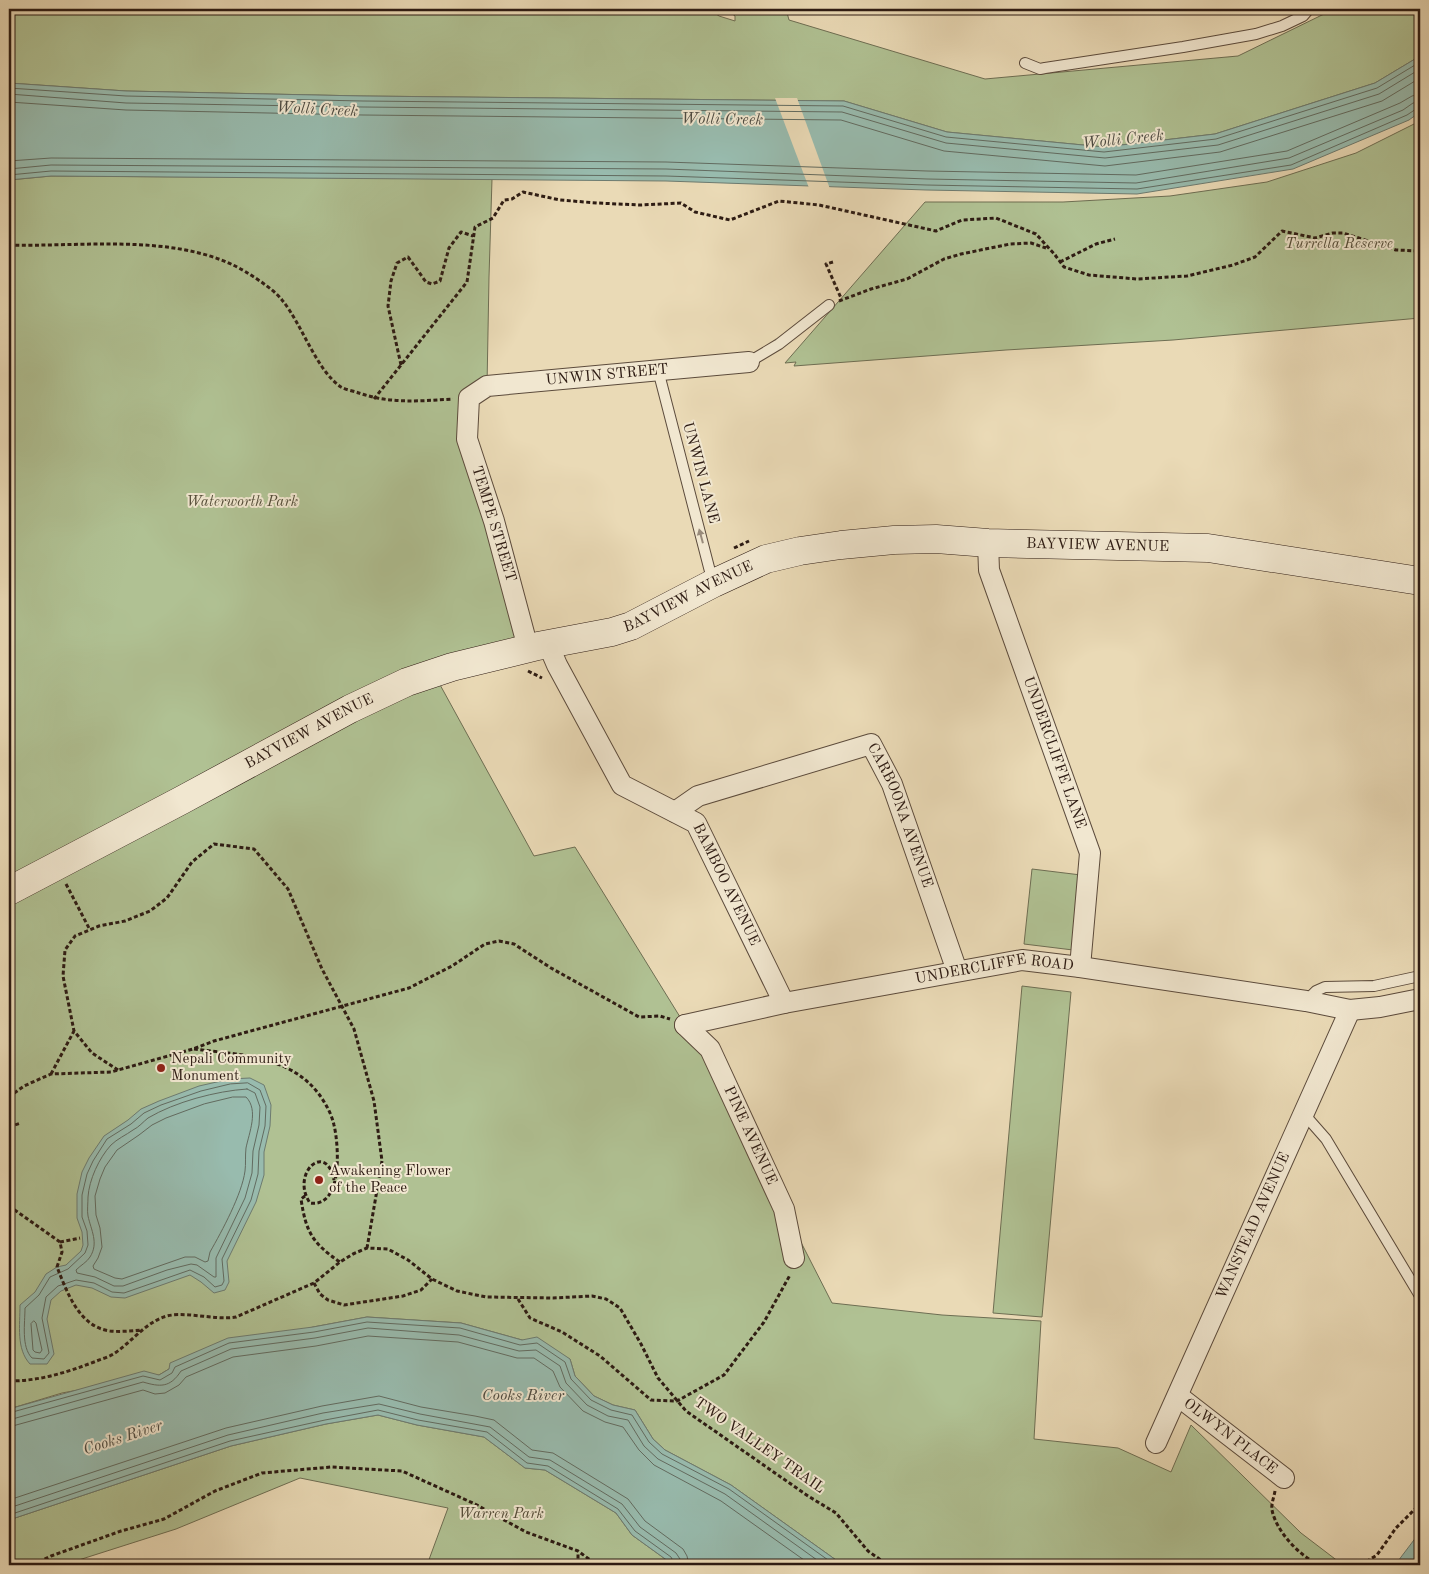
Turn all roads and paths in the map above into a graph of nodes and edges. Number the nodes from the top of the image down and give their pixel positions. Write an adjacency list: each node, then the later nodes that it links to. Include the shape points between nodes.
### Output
1 (1310, 9): 2 (lane, via 1282,26 1256,34 1045,68)
2 (1025, 63)
3 (473, 236): 7 (path, via 474,227 493,218 504,200 523,192 597,203 682,203 695,212 730,220 779,201 819,205 936,231 962,220 996,218 1036,234); 13 (path, via 467,282); 13 (path, via 461,232 449,248 440,281 432,284 426,282 408,257 397,263 388,306)
4 (1115, 240): 9 (path, via 1096,244)
5 (9, 244): 16 (path, via 133,244 184,250 233,265 282,299 327,374 342,387)
6 (1420, 251): 9 (path, via 1396,250 1343,233 1315,238 1282,231 1256,256 1187,276 1137,279 1090,275 1064,267)
7 (1056, 256): 9 (path); 10 (path, via 1045,247 1031,243 1010,244 944,259 907,279)
8 (833, 262): 10 (path, via 826,264)
9 (1060, 262)
10 (842, 300): 11 (path)
11 (829, 305): 12 (lane)
12 (750, 362): 14 (street, UNWIN STREET)
13 (401, 365): 16 (path)
14 (658, 370): 15 (street, UNWIN STREET, via 487,386); 19 (lane, UNWIN LANE, one-way to 14)
15 (469, 398): 16 (path, via 403,402); 20 (street, TEMPE STREET, via 467,439)
16 (374, 399)
17 (988, 543): 18 (main road, BAYVIEW AVENUE, via 1208,548); 19 (main road, BAYVIEW AVENUE, via 894,540 800,550 766,559); 26 (street, UNDERCLIFFE LANE, via 989,570 1090,853)
18 (1420, 581)
19 (714, 584): 20 (main road, BAYVIEW AVENUE, via 631,626)
20 (533, 655): 21 (path, via 530,671 542,677); 22 (street, BAMBOO AVENUE, via 557,664 622,784); 23 (main road, BAYVIEW AVENUE, via 452,667 407,682 350,709)
21 (546, 684)
22 (675, 812): 27 (street, CARBOONA AVENUE, via 698,796 871,744 892,784); 31 (street, BAMBOO AVENUE, via 696,824)
23 (57, 866): 24 (main road, BAYVIEW AVENUE); 25 (path)
24 (9, 891)
25 (90, 930): 32 (path, via 125,921 150,910 167,898 192,862 214,844 254,850 288,889); 35 (path, via 76,936 65,950 63,976)
26 (1080, 967): 27 (street, UNDERCLIFFE ROAD, via 1022,960); 30 (street, UNDERCLIFFE ROAD)
27 (957, 971): 31 (street, UNDERCLIFFE ROAD)
28 (1420, 976): 30 (lane, via 1374,986 1325,987)
29 (1420, 998): 33 (street, UNDERCLIFFE ROAD)
30 (1306, 1000): 33 (street, UNDERCLIFFE ROAD)
31 (784, 1003): 34 (street, UNDERCLIFFE ROAD)
32 (342, 1007): 34 (path, via 409,988 452,966 485,944 499,941 514,944 639,1017 660,1016); 36 (path); 48 (path, via 354,1029 374,1100 380,1138 382,1161)
33 (1350, 1010): 40 (street, WANSTEAD AVENUE)
34 (685, 1025): 49 (street, PINE AVENUE, via 710,1049 784,1209)
35 (74, 1031): 37 (path, via 92,1053); 38 (path)
36 (193, 1049): 37 (path); 43 (path, via 272,1061 312,1085 334,1123 338,1151)
37 (118, 1070): 38 (path)
38 (51, 1074): 39 (path)
39 (9, 1097)
40 (1304, 1114): 53 (lane, via 1326,1139); 57 (street, WANSTEAD AVENUE)
41 (21, 1122): 42 (path)
42 (9, 1127)
43 (334, 1180): 44 (path, via 326,1200 310,1203); 44 (path, via 328,1164 315,1163 307,1171)
44 (305, 1196): 50 (path, via 301,1199 304,1220 313,1239 324,1252)
45 (9, 1206): 47 (path)
46 (80, 1238): 47 (path)
47 (60, 1242): 55 (path, via 62,1252 56,1268 76,1309 84,1318 109,1331)
48 (367, 1248): 50 (path); 51 (path, TWO VALLEY TRAIL, via 388,1249)
49 (794, 1258): 58 (path, via 789,1276 764,1322 724,1375)
50 (340, 1262): 52 (path)
51 (432, 1279): 52 (path, via 421,1290 403,1296 344,1305 328,1300); 54 (path, TWO VALLEY TRAIL, via 457,1291 486,1298)
52 (314, 1283): 55 (path, via 236,1317 224,1319 174,1314 160,1318)
53 (1420, 1296)
54 (518, 1299): 58 (path, via 530,1318 562,1332 600,1356 651,1400); 58 (path, TWO VALLEY TRAIL, via 592,1296 606,1299 620,1308 658,1378)
55 (142, 1330): 56 (path, via 114,1354 34,1381)
56 (9, 1381)
57 (1178, 1396): 59 (street, WANSTEAD AVENUE); 60 (street, OLWYN PLACE)
58 (677, 1401): 67 (path, TWO VALLEY TRAIL, via 730,1442 836,1513 868,1551)
59 (1156, 1443)
60 (1284, 1478): 63 (path, via 1275,1489 1271,1508 1279,1531)
61 (1420, 1504): 69 (path, via 1396,1528 1375,1558)
62 (578, 1552): 64 (path, via 526,1532 475,1504 402,1471 331,1466 262,1473 215,1491 164,1519 51,1556); 65 (path); 66 (path)
63 (1310, 1563): 68 (path)
64 (33, 1565)
65 (578, 1565)
66 (597, 1565)
67 (888, 1565)
68 (1320, 1565)
69 (1361, 1565)

